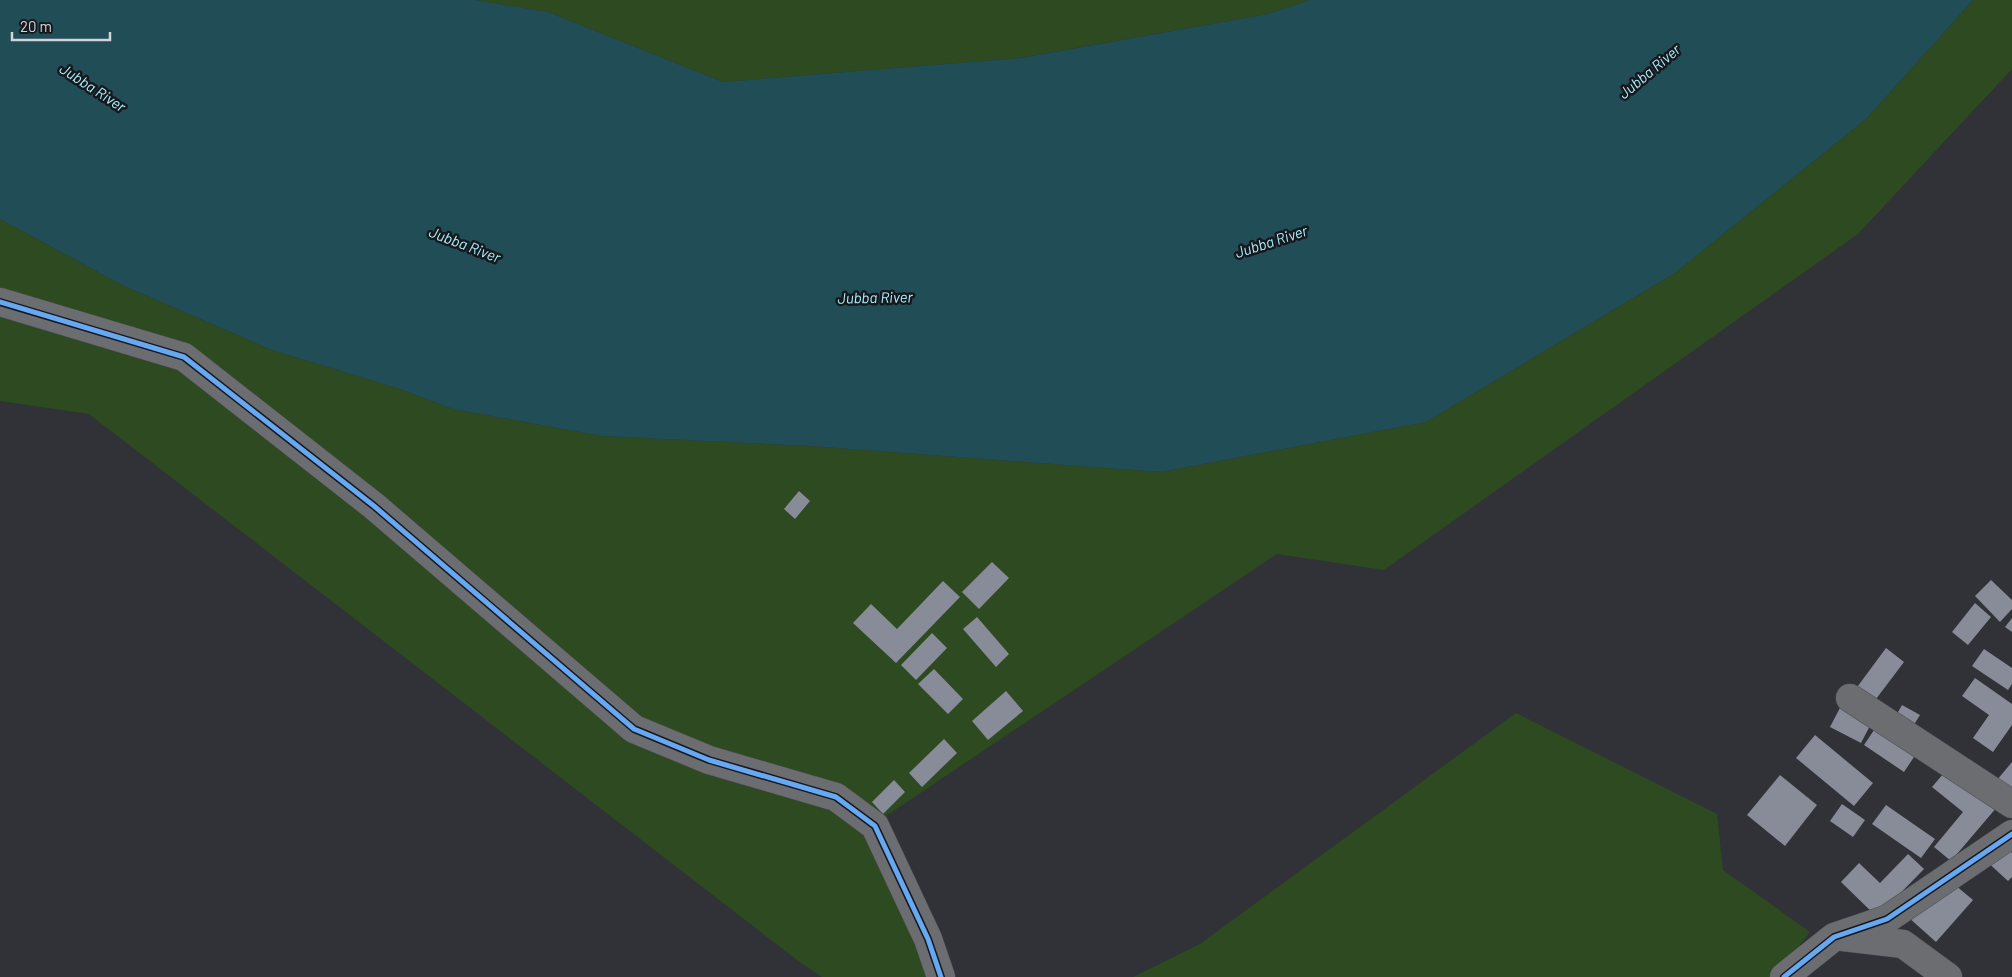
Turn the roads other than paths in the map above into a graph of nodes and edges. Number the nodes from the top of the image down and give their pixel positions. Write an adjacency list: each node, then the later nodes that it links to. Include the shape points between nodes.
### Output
1 (0, 302): 6 (street, via 184,357 374,506 634,729 709,760 836,796 876,826 928,939)
2 (1850, 698): 3 (street)
3 (2012, 804)
4 (2012, 834): 5 (street, via 1887,919)
5 (1834, 937): 7 (street); 8 (street, via 1903,944)
6 (941, 977)
7 (1784, 977)
8 (1948, 977)

